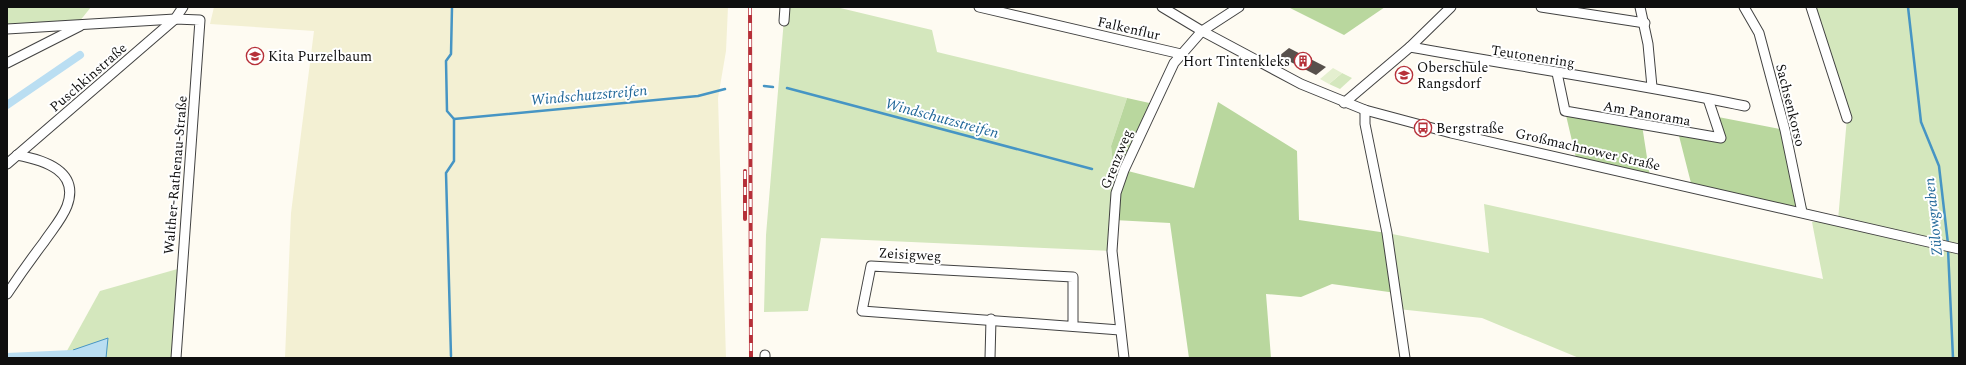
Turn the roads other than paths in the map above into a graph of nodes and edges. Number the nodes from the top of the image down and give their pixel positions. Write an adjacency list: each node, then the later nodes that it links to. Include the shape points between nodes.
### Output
1 (183, 7): 11 (street, Puschkinstraße)
2 (786, 7): 12 (street)
3 (978, 7): 18 (street, Falkenflur)
4 (1162, 7): 16 (street, Großmachnower Straße)
5 (1240, 7): 16 (street, Grenzweg)
6 (1451, 7): 17 (street)
7 (1541, 7): 14 (street)
8 (1640, 7): 14 (street)
9 (1744, 7): 29 (street, Sachsenkorso, via 1759,32)
10 (1811, 7): 26 (street)
11 (175, 19): 13 (street); 27 (street, Puschkinstraße); 35 (street, Walther-Rathenau-Straße, via 200,20)
12 (784, 21)
13 (83, 24): 15 (street); 19 (street)
14 (1645, 24): 21 (street)
15 (7, 29)
16 (1202, 31): 18 (street, Grenzweg); 23 (street, Großmachnower Straße, via 1301,84)
17 (1410, 47): 20 (street, Teutonenring); 23 (street)
18 (1181, 54): 34 (street, Grenzweg, via 1174,63 1124,170 1116,193 1112,251)
19 (7, 63)
20 (1557, 74): 21 (street, Teutonenring); 22 (street, Am Panorama, via 1565,111 1721,138)
21 (1652, 87): 22 (street, Teutonenring)
22 (1708, 99): 24 (street, Teutonenring)
23 (1344, 103): 25 (street, Großmachnower Straße)
24 (1745, 106)
25 (1364, 110): 29 (street, Großmachnower Straße, via 1488,141); 38 (street, via 1387,233)
26 (1847, 118)
27 (17, 155): 28 (street, Puschkinstraße); 31 (street, via 37,159 62,171 69,181 70,193 64,212)
28 (7, 164)
29 (1802, 212): 30 (street, Großmachnower Straße)
30 (1959, 249)
31 (7, 294)
32 (991, 319): 33 (street, Zeisigweg); 33 (street, Zeisigweg, via 862,311 871,266 1073,277); 36 (street)
33 (1073, 326): 34 (street, Zeisigweg)
34 (1120, 330): 37 (street, Grenzweg)
35 (176, 358)
36 (990, 358)
37 (1124, 358)
38 (1405, 358)

